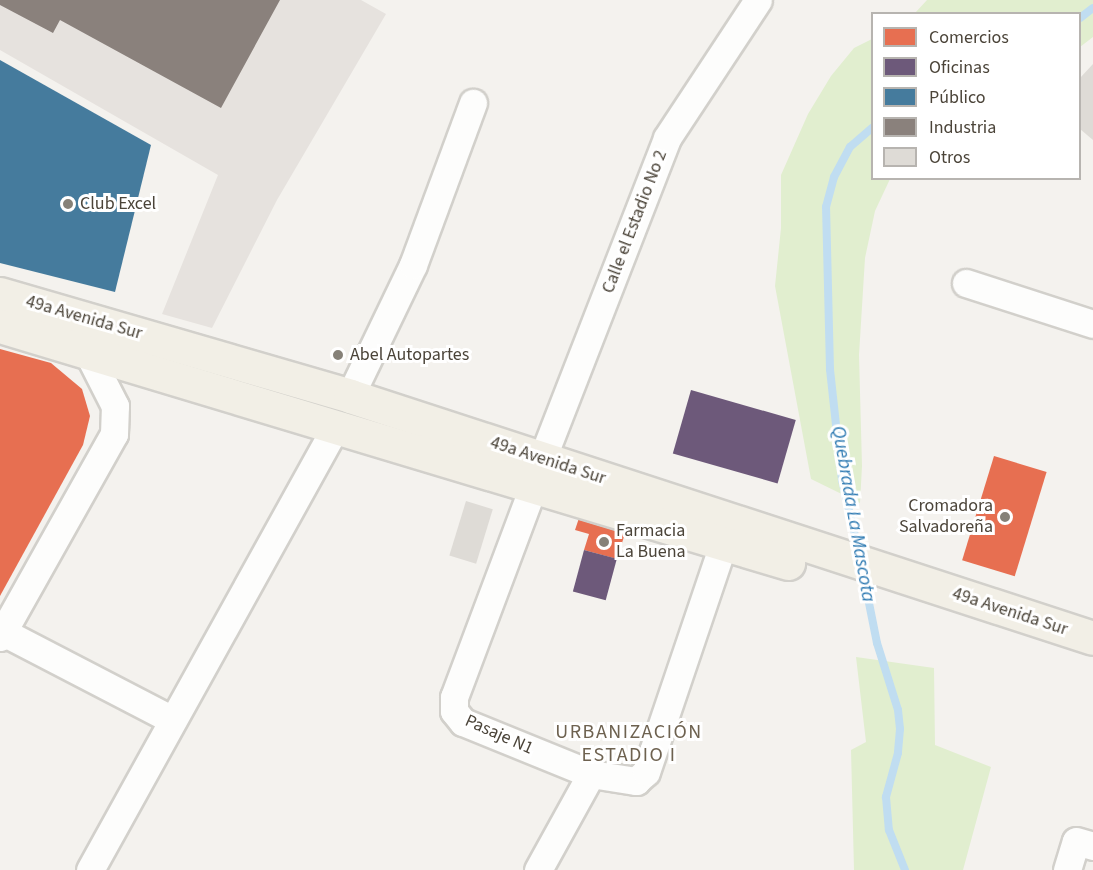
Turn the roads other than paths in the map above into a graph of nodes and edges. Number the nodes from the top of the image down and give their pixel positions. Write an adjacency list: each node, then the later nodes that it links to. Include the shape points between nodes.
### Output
1 (758, 0): 10 (street, Calle el Estadio No 2, via 667,138)
2 (473, 103): 8 (street, via 413,265)
3 (966, 284): 5 (street)
4 (0, 294): 8 (main road, 49a Avenida Sur)
5 (1093, 324)
6 (0, 326): 7 (main road, 49a Avenida Sur)
7 (88, 353): 9 (main road, 49a Avenida Sur); 13 (street, via 115,406 114,434)
8 (350, 396): 10 (main road, 49a Avenida Sur)
9 (335, 428): 10 (main road, 49a Avenida Sur); 16 (street)
10 (538, 473): 11 (main road, 49a Avenida Sur); 12 (main road, 49a Avenida Sur, via 839,556); 17 (street, Pasaje N1, via 453,697 454,711 463,722)
11 (723, 543): 12 (main road, 49a Avenida Sur, via 860,584); 17 (street, Pasaje N1, via 646,772 636,781)
12 (912, 590): 14 (main road, 49a Avenida Sur); 15 (main road, 49a Avenida Sur)
13 (1, 634): 16 (street)
14 (1093, 639)
15 (1093, 659)
16 (173, 720): 19 (street)
17 (591, 774): 20 (street)
18 (1085, 844): 21 (street)
19 (90, 870)
20 (538, 870)
21 (1067, 870)

